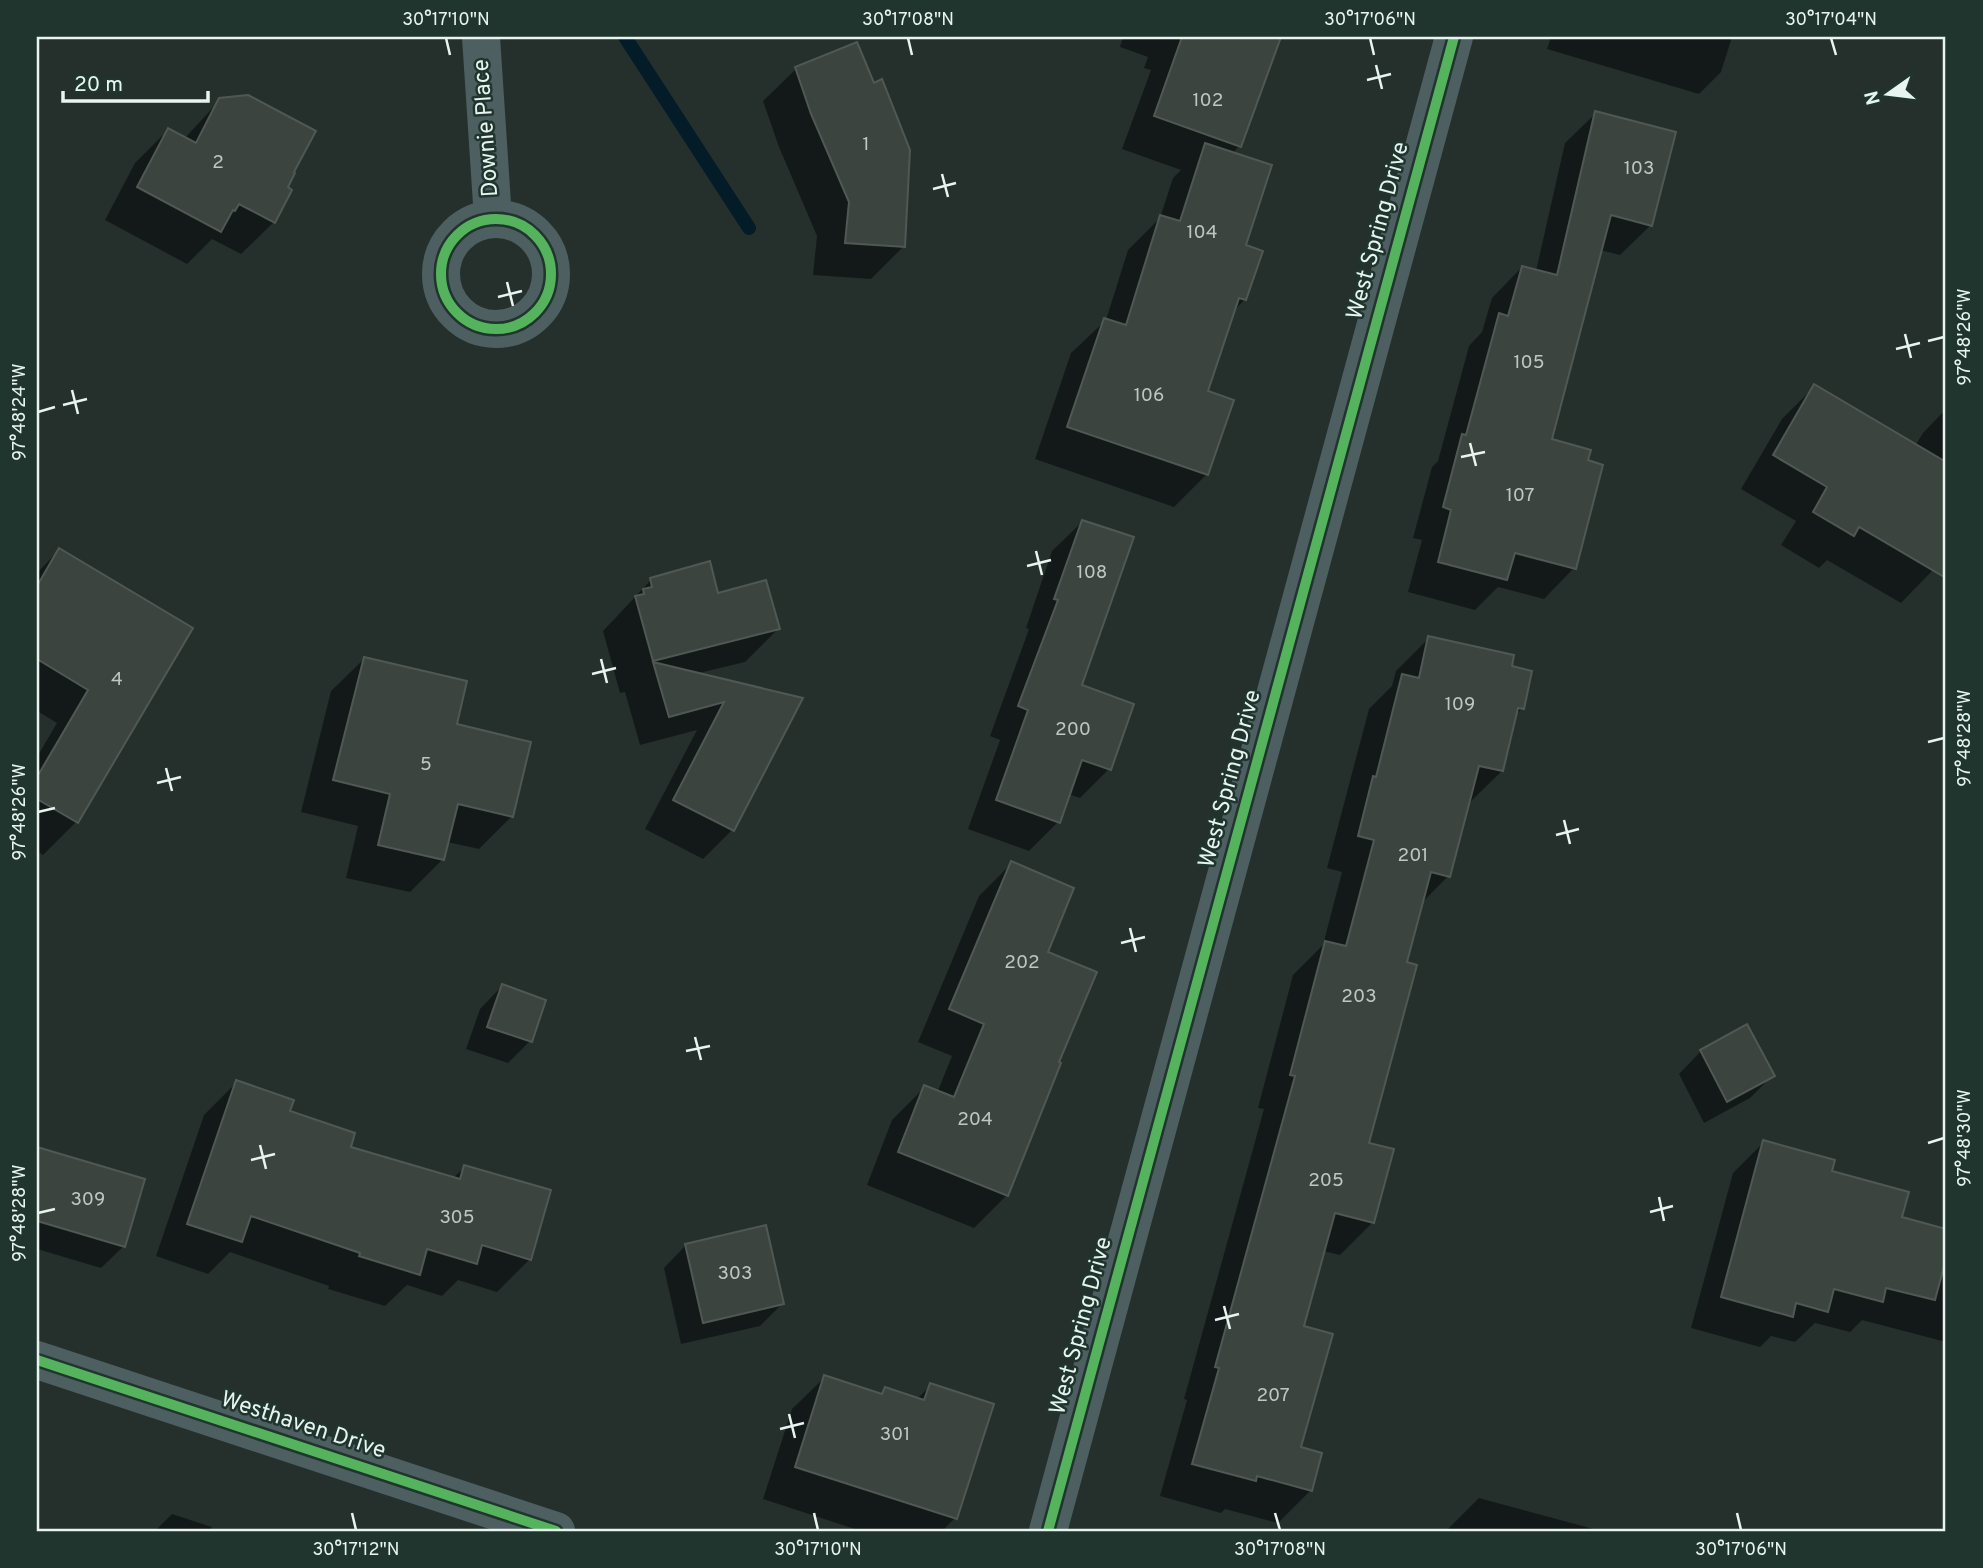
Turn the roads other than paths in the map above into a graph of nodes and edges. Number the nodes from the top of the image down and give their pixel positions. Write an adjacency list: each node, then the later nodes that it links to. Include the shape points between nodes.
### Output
1 (481, 37): 3 (street, Downie Place)
2 (1454, 37): 6 (street, West Spring Drive)
3 (493, 219)
4 (37, 1360): 5 (street, Westhaven Drive)
5 (556, 1531)
6 (1048, 1531)

